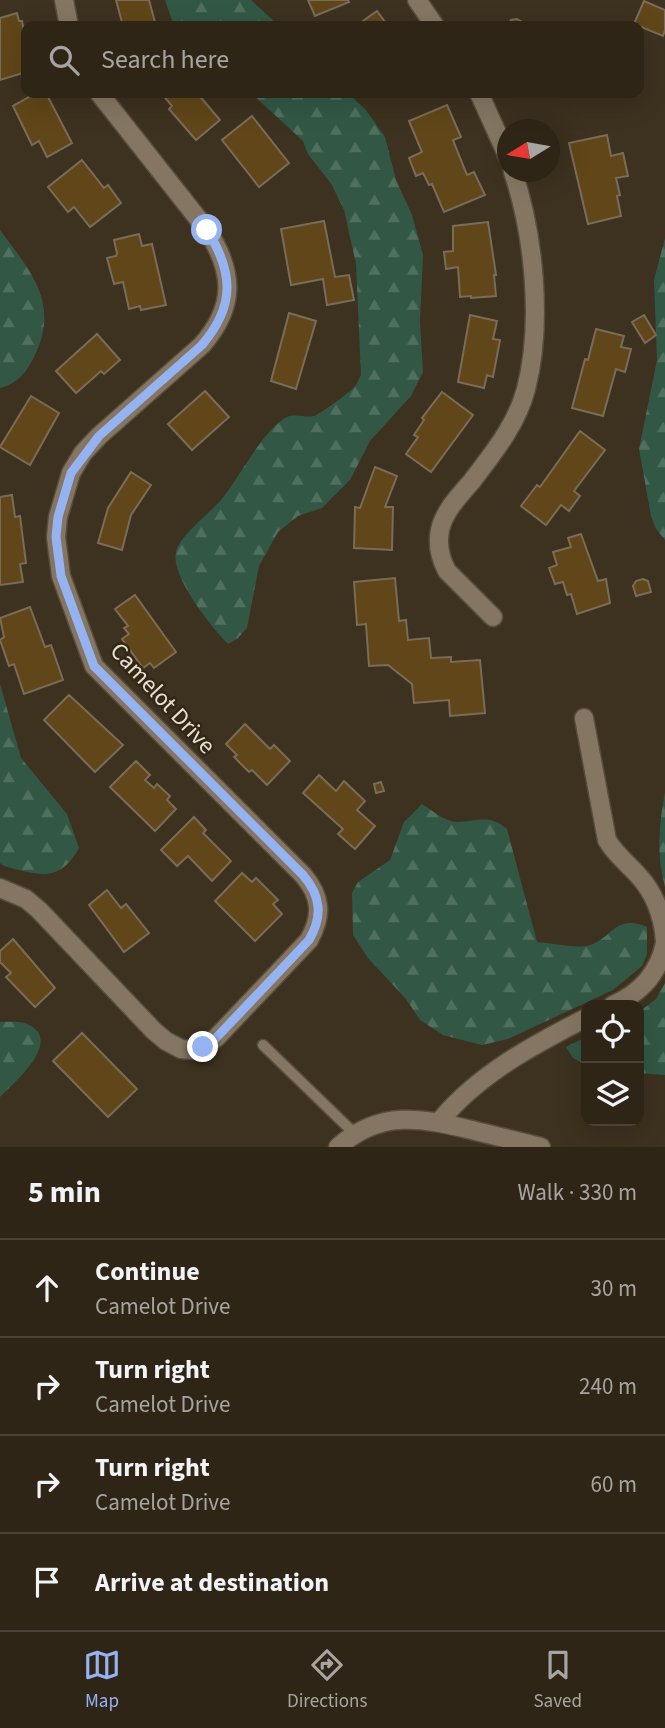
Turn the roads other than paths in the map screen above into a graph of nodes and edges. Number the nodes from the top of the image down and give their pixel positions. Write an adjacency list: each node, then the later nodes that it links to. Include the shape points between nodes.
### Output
1 (64, 0): 3 (street)
2 (416, 0): 4 (street)
3 (68, 21)
4 (431, 21)
5 (103, 98): 11 (street, Camelot Drive, via 214,241 227,272 227,293 214,331 202,345 99,436 71,473 56,537 61,576 94,666 303,875 312,885 320,914 309,940 216,1038 193,1050 181,1049 154,1031 39,910)
6 (481, 98): 7 (street)
7 (497, 133)
8 (515, 182): 9 (street, via 532,268 534,330 526,388 509,430 443,521 438,542 447,571)
9 (493, 617)
10 (584, 718): 12 (street, via 607,840 649,887 664,923)
11 (0, 888)
12 (665, 942): 13 (street, via 653,975)
13 (626, 1000)
14 (581, 1020): 16 (street, via 491,1074 466,1092)
15 (263, 1045): 17 (lane)
16 (439, 1122): 17 (street, via 393,1119); 19 (street)
17 (355, 1134): 18 (street)
18 (338, 1147)
19 (541, 1147)

